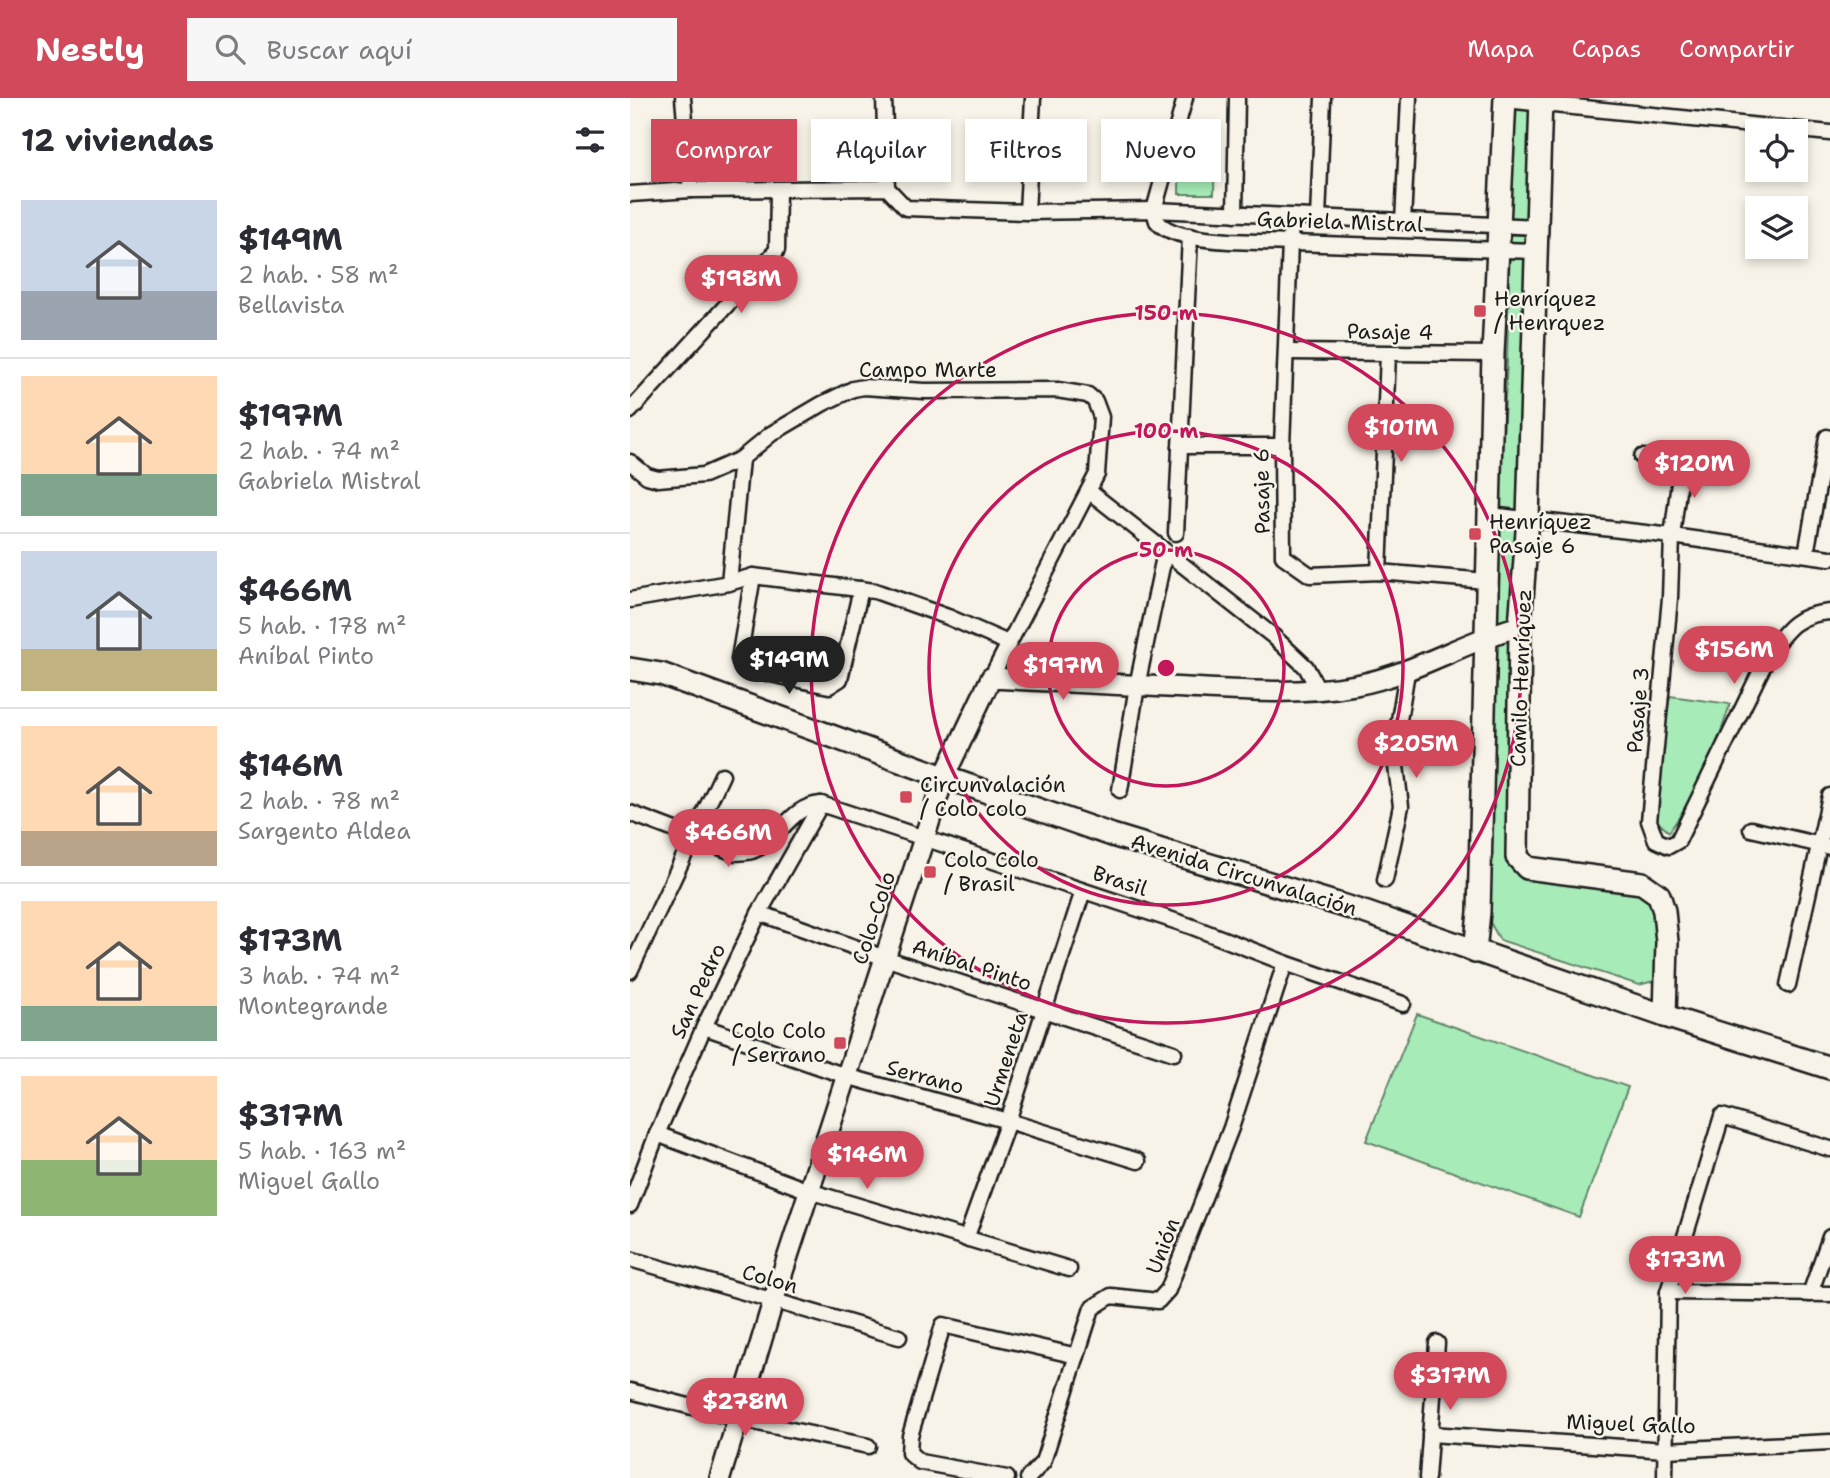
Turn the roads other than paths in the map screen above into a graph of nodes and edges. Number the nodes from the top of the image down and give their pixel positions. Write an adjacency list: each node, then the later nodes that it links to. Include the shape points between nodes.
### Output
1 (683, 98): 12 (street)
2 (884, 98): 11 (street)
3 (1033, 98): 16 (street)
4 (1185, 98): 15 (street)
5 (1237, 98): 17 (street)
6 (1322, 98): 19 (street)
7 (1409, 98): 20 (street)
8 (1505, 99): 9 (street); 21 (main road, Camilo Henríquez)
9 (1542, 101): 10 (street); 22 (main road, Camilo Henríquez)
10 (1830, 133)
11 (887, 188): 13 (street); 16 (street, Gabriela Mistral, via 905,208)
12 (691, 190): 13 (street); 14 (street)
13 (778, 191): 31 (street, via 777,250)
14 (630, 194)
15 (1154, 210): 16 (street, Gabriela Mistral); 17 (street, Gabriela Mistral); 23 (street, Gabriela Mistral, via 1161,224)
16 (1027, 212)
17 (1235, 214): 18 (street, Gabriela Mistral)
18 (1291, 216): 19 (street, Gabriela Mistral); 24 (street, Pasaje 6)
19 (1318, 218): 20 (street, Gabriela Mistral)
20 (1403, 222): 21 (street, Gabriela Mistral)
21 (1499, 226): 22 (street, Gabriela Mistral); 25 (main road, Camilo Henríquez)
22 (1537, 228): 26 (main road, Camilo Henríquez)
23 (1190, 236): 24 (street, Gabriela Mistral); 33 (street)
24 (1291, 244): 25 (street, Gabriela Mistral); 27 (street, Pasaje 6)
25 (1498, 249): 26 (street, Gabriela Mistral); 29 (main road, Camilo Henríquez)
26 (1537, 251): 42 (main road, Camilo Henríquez)
27 (1286, 352): 28 (street, Pasaje 4); 34 (street, Pasaje 6)
28 (1388, 354): 29 (street, Pasaje 4); 48 (street)
29 (1493, 354): 41 (main road, Camilo Henríquez)
30 (1087, 395): 36 (street, Campo Marte, via 1057,390 853,389 771,434); 40 (street, Colo-Colo, via 1096,401 1101,417 1097,474)
31 (631, 408)
32 (1827, 437): 46 (street)
33 (1180, 446): 34 (street); 43 (street)
34 (1282, 446): 48 (street, Pasaje 6, via 1283,556 1310,575)
35 (1642, 457): 37 (street)
36 (741, 459): 38 (street, Campo Marte, via 704,475 670,478 647,476); 51 (street)
37 (1682, 460): 39 (street); 44 (street)
38 (630, 462)
39 (1728, 464)
40 (1090, 492): 45 (street); 57 (street, Colo-Colo)
41 (1490, 515): 42 (street); 50 (main road, Camilo Henríquez)
42 (1528, 519): 44 (street); 55 (main road, Camilo Henríquez)
43 (1175, 533)
44 (1672, 536): 46 (street); 54 (street, Pasaje 3, via 1649,821 1656,840 1669,846 1678,841 1770,652 1787,628 1804,617)
45 (1165, 552): 63 (street); 64 (street, via 1298,659)
46 (1806, 554): 47 (street)
47 (1830, 558)
48 (1379, 572): 50 (street, Pasaje 6)
49 (753, 576): 51 (street); 52 (street); 52 (street, via 739,659 743,667 829,686 841,679)
50 (1487, 581): 56 (main road, Camilo Henríquez)
51 (729, 583): 53 (street)
52 (862, 589): 57 (street)
53 (630, 600)
54 (1830, 612)
55 (1520, 626): 56 (street); 85 (main road, Camilo Henríquez, via 1517,858 1527,868 1642,883 1659,895 1667,942)
56 (1487, 635): 60 (street); 78 (main road, Camilo Henríquez)
57 (1008, 643): 62 (street, Colo-Colo)
58 (630, 653): 61 (main road, Avenida Circunvalación)
59 (630, 669): 61 (main road, Avenida Circunvalación)
60 (1407, 672): 64 (street); 75 (street, via 1394,750 1401,806)
61 (661, 674): 66 (main road, Avenida Circunvalación)
62 (991, 678): 63 (street); 66 (street, Colo-Colo)
63 (1137, 686): 64 (street, via 1269,692); 67 (street)
64 (1318, 689)
65 (722, 775): 72 (street)
66 (944, 778): 73 (street, Colo-Colo); 78 (main road, Avenida Circunvalación)
67 (1120, 790)
68 (1830, 796): 74 (street)
69 (821, 804): 72 (street, via 796,813 752,851 735,853); 73 (street, Brasil); 77 (street, San Pedro)
70 (630, 813): 72 (street)
71 (1751, 830): 74 (street)
72 (694, 836): 81 (street)
73 (924, 839): 76 (street, Brasil); 79 (street, Colo-Colo)
74 (1824, 845): 82 (street)
75 (1385, 880)
76 (1083, 891): 80 (street, Brasil); 84 (street, Urmeneta)
77 (759, 913): 79 (street, Aníbal Pinto); 86 (street, San Pedro)
78 (1475, 952): 85 (main road, Avenida Circunvalación)
79 (885, 958): 84 (street, Aníbal Pinto); 89 (street, Colo-Colo)
80 (1285, 963): 83 (street, Brasil); 106 (street, Unión, via 1231,1128 1168,1290 1158,1301 1111,1296 1092,1308)
81 (630, 971)
82 (1788, 985)
83 (1402, 1004)
84 (1044, 1010): 87 (street, Aníbal Pinto); 90 (street, Urmeneta)
85 (1665, 1016): 88 (main road, Avenida Circunvalación)
86 (704, 1027): 89 (street, Serrano); 91 (street, San Pedro)
87 (1174, 1053)
88 (1830, 1068)
89 (846, 1076): 90 (street, Serrano); 94 (street, Colo-Colo)
90 (1008, 1121): 93 (street, Serrano); 97 (street, Urmeneta)
91 (657, 1134): 94 (street); 95 (street, San Pedro)
92 (1830, 1149): 100 (street, via 1721,1116)
93 (1138, 1161)
94 (808, 1191): 97 (street); 103 (street, Colo-Colo)
95 (630, 1205)
96 (1830, 1237): 101 (street)
97 (966, 1239): 99 (street)
98 (630, 1259): 103 (street, Colon)
99 (1069, 1269)
100 (1668, 1292): 101 (street); 112 (street)
101 (1810, 1294): 102 (street)
102 (1830, 1294)
103 (773, 1301): 104 (street, Colon); 108 (street, Colo-Colo)
104 (899, 1338)
105 (1437, 1343): 109 (street)
106 (1077, 1356): 113 (street, via 943,1325 911,1436); 117 (street, Unión, via 1043,1462)
107 (630, 1391): 108 (street)
108 (739, 1419): 111 (street); 114 (street, Colo-Colo)
109 (1430, 1434): 112 (street, Miguel Gallo); 118 (street)
110 (1830, 1442): 112 (street, Miguel Gallo)
111 (868, 1446)
112 (1666, 1450): 119 (street)
113 (914, 1458): 115 (street); 116 (street)
114 (720, 1478)
115 (918, 1478)
116 (1007, 1478)
117 (1028, 1478)
118 (1427, 1478)
119 (1665, 1478)

